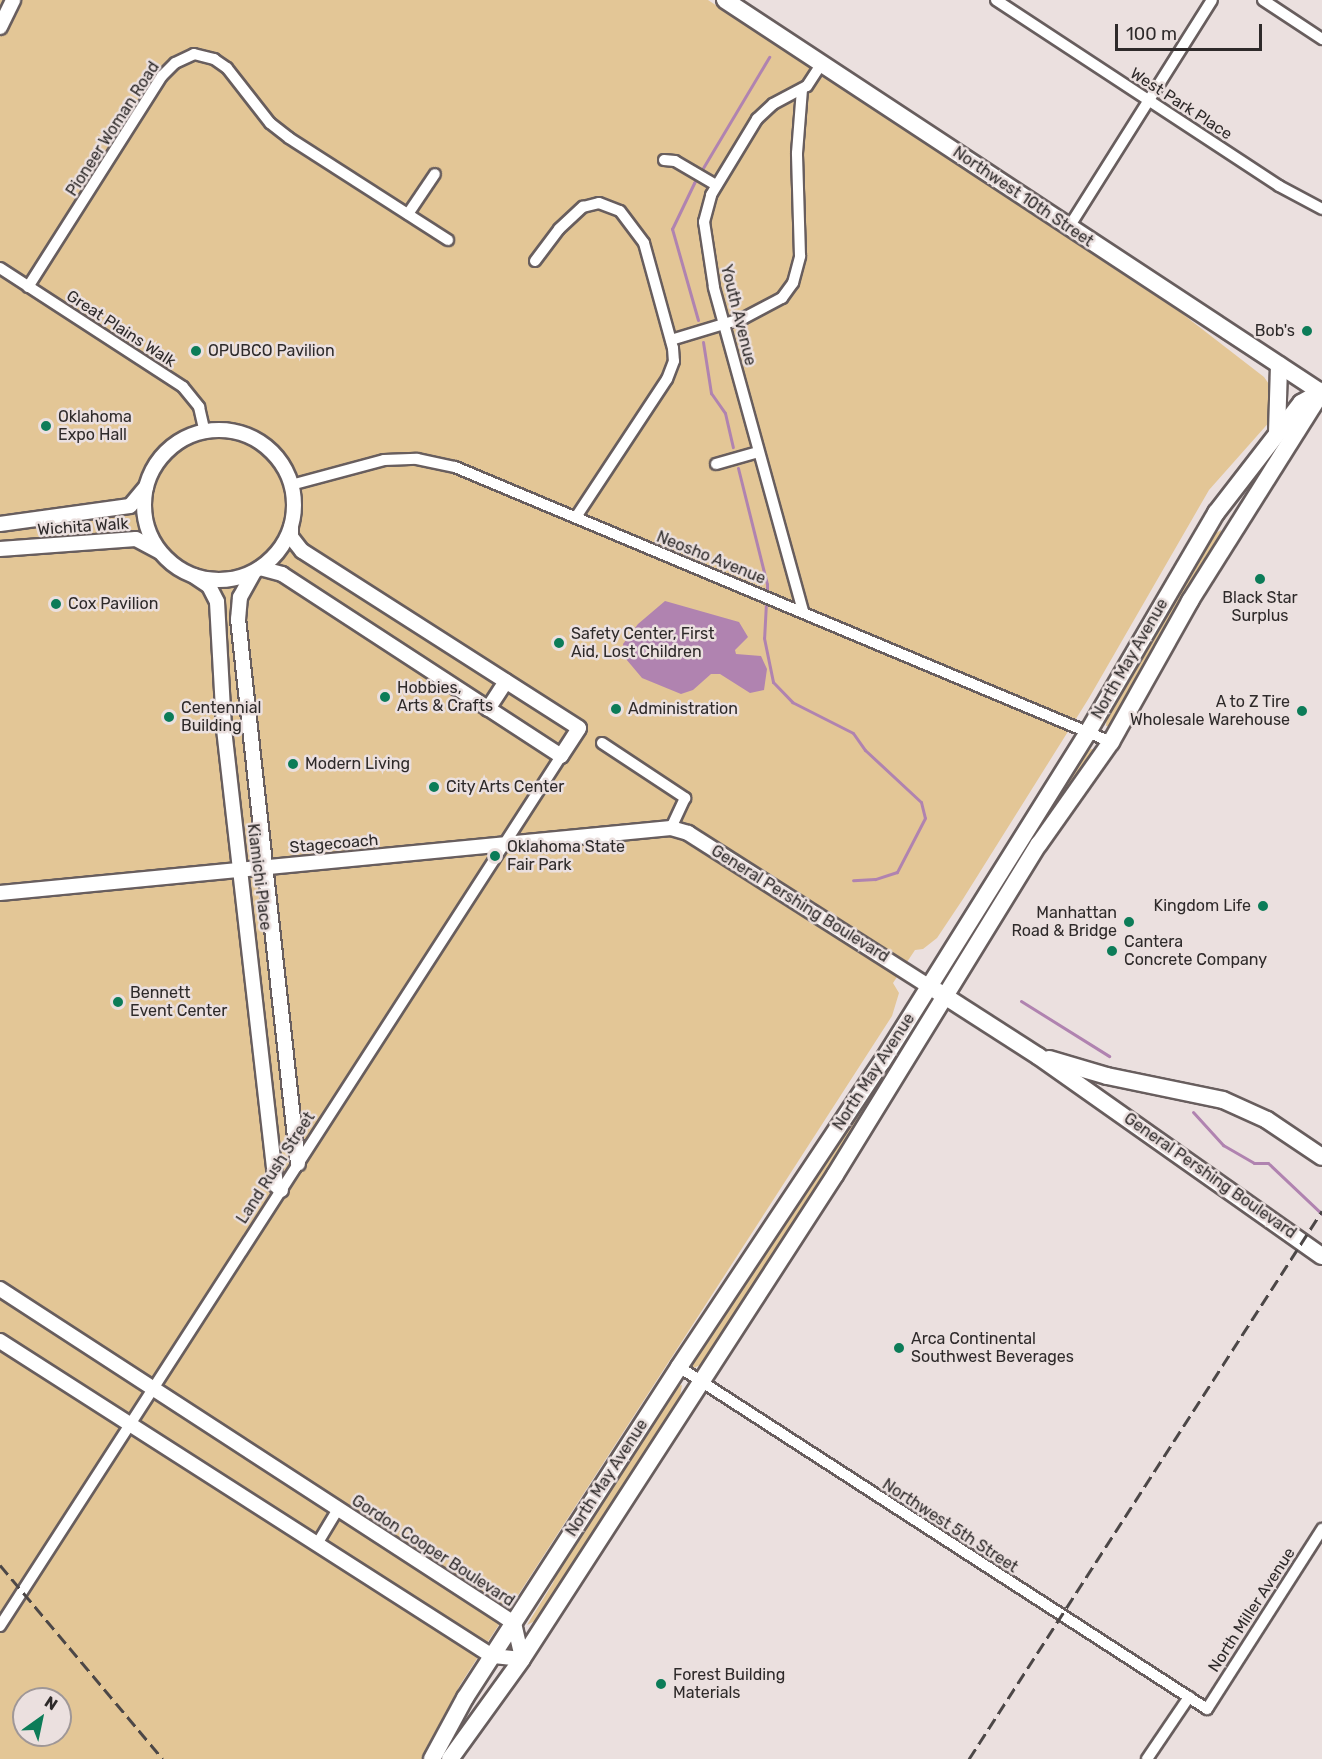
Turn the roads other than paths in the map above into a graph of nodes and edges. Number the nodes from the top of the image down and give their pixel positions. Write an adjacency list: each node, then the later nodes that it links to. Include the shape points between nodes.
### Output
1 (13, 0): 6 (street)
2 (725, 0): 8 (main road, Northwest 10th Street)
3 (996, 0): 10 (street, West Park Place)
4 (1212, 0): 10 (street)
5 (1263, 0): 7 (street)
6 (0, 27)
7 (1322, 39)
8 (822, 63): 9 (street, Youth Avenue); 16 (main road, Northwest 10th Street)
9 (802, 89): 13 (street, Youth Avenue, via 773,104 757,119); 21 (street, via 797,153 797,275 789,291 772,304)
10 (1149, 100): 14 (street, West Park Place, via 1279,186); 16 (street)
11 (664, 160): 13 (street)
12 (435, 174): 15 (street)
13 (711, 182): 21 (street, Youth Avenue, via 704,234)
14 (1322, 209)
15 (408, 214): 17 (street, Pioneer Woman Road); 20 (street, Pioneer Woman Road, via 279,130 221,63 201,54 187,56 158,82)
16 (1069, 227): 23 (main road, Northwest 10th Street)
17 (448, 240)
18 (535, 261): 22 (street, via 559,229 583,207 599,203 620,211 644,243)
19 (0, 268): 20 (street, Great Plains Walk)
20 (28, 287): 25 (street, Great Plains Walk, via 183,387 199,407)
21 (724, 324): 22 (street); 27 (street, Youth Avenue)
22 (671, 340): 32 (street, via 674,361 667,379)
23 (1279, 365): 24 (main road, Northwest 10th Street); 26 (main road)
24 (1322, 392): 26 (main road, North May Avenue, via 1301,402); 35 (main road, North May Avenue)
25 (204, 432): 29 (street, via 168,450); 30 (street, via 226,431 255,440 276,456)
26 (1277, 432): 31 (main road, North May Avenue)
27 (758, 452): 28 (street); 40 (street, Youth Avenue)
28 (716, 464)
29 (148, 482): 33 (street, Wichita Walk, via 130,506); 37 (street, via 147,524)
30 (291, 485): 32 (street, Neosho Avenue, via 374,462 417,459 455,468); 34 (street)
31 (1216, 513): 35 (main road); 43 (main road, North May Avenue)
32 (576, 517): 40 (street, Neosho Avenue)
33 (0, 524)
34 (291, 526): 38 (street, via 278,553); 41 (street, via 291,537 302,551)
35 (1236, 526): 44 (main road, North May Avenue)
36 (0, 549): 37 (street, Wichita Walk, via 136,539)
37 (164, 556): 39 (street)
38 (257, 570): 39 (street, via 222,580); 42 (street, via 282,574); 49 (street, Kiamichi Place, via 240,597 238,619)
39 (194, 576): 50 (street, Kiamichi Place, via 209,586 217,602 224,729)
40 (803, 611): 43 (street, Neosho Avenue)
41 (506, 681): 42 (street); 46 (street, Land Rush Street, via 579,728)
42 (488, 709): 46 (street)
43 (1088, 732): 44 (street, Neosho Avenue); 52 (main road, North May Avenue)
44 (1111, 742): 53 (main road, North May Avenue, via 1039,844)
45 (602, 743): 47 (street, via 685,798)
46 (561, 756): 48 (street, Land Rush Street)
47 (671, 828): 48 (street, Stagecoach); 52 (street, General Pershing Boulevard, via 688,833)
48 (504, 845): 49 (street, Stagecoach); 56 (street, Land Rush Street)
49 (264, 867): 50 (street, Stagecoach); 56 (street, Kiamichi Place)
50 (242, 868): 51 (street, Stagecoach); 57 (street, Kiamichi Place, via 276,1185)
51 (0, 893)
52 (928, 986): 53 (main road, General Pershing Boulevard); 61 (main road, North May Avenue)
53 (944, 996): 54 (main road, General Pershing Boulevard); 62 (main road, North May Avenue, via 835,1175)
54 (1038, 1056): 55 (main road, General Pershing Boulevard, via 1107,1076 1223,1100 1267,1120); 58 (main road, General Pershing Boulevard)
55 (1322, 1156)
56 (298, 1164): 57 (street, Land Rush Street)
57 (281, 1190): 63 (street, Land Rush Street)
58 (1322, 1256)
59 (0, 1289): 63 (street, Gordon Cooper Boulevard)
60 (0, 1341): 64 (street)
61 (679, 1368): 62 (street, Northwest 5th Street); 68 (main road, North May Avenue)
62 (700, 1382): 71 (main road, North May Avenue); 72 (street, Northwest 5th Street)
63 (152, 1389): 64 (street, Land Rush Street); 65 (street, Gordon Cooper Boulevard)
64 (128, 1423): 67 (street); 69 (street, Land Rush Street)
65 (338, 1509): 67 (street); 68 (street, Gordon Cooper Boulevard)
66 (1322, 1528): 73 (street, North Miller Avenue)
67 (317, 1544): 70 (street)
68 (514, 1623): 70 (main road, North May Avenue); 71 (street, Gordon Cooper Boulevard)
69 (0, 1626)
70 (492, 1656): 71 (street); 74 (main road, North May Avenue)
71 (522, 1659): 75 (main road, North May Avenue)
72 (1189, 1697): 73 (street, Northwest 5th Street); 76 (street)
73 (1207, 1709)
74 (432, 1759)
75 (450, 1759)
76 (1147, 1759)

